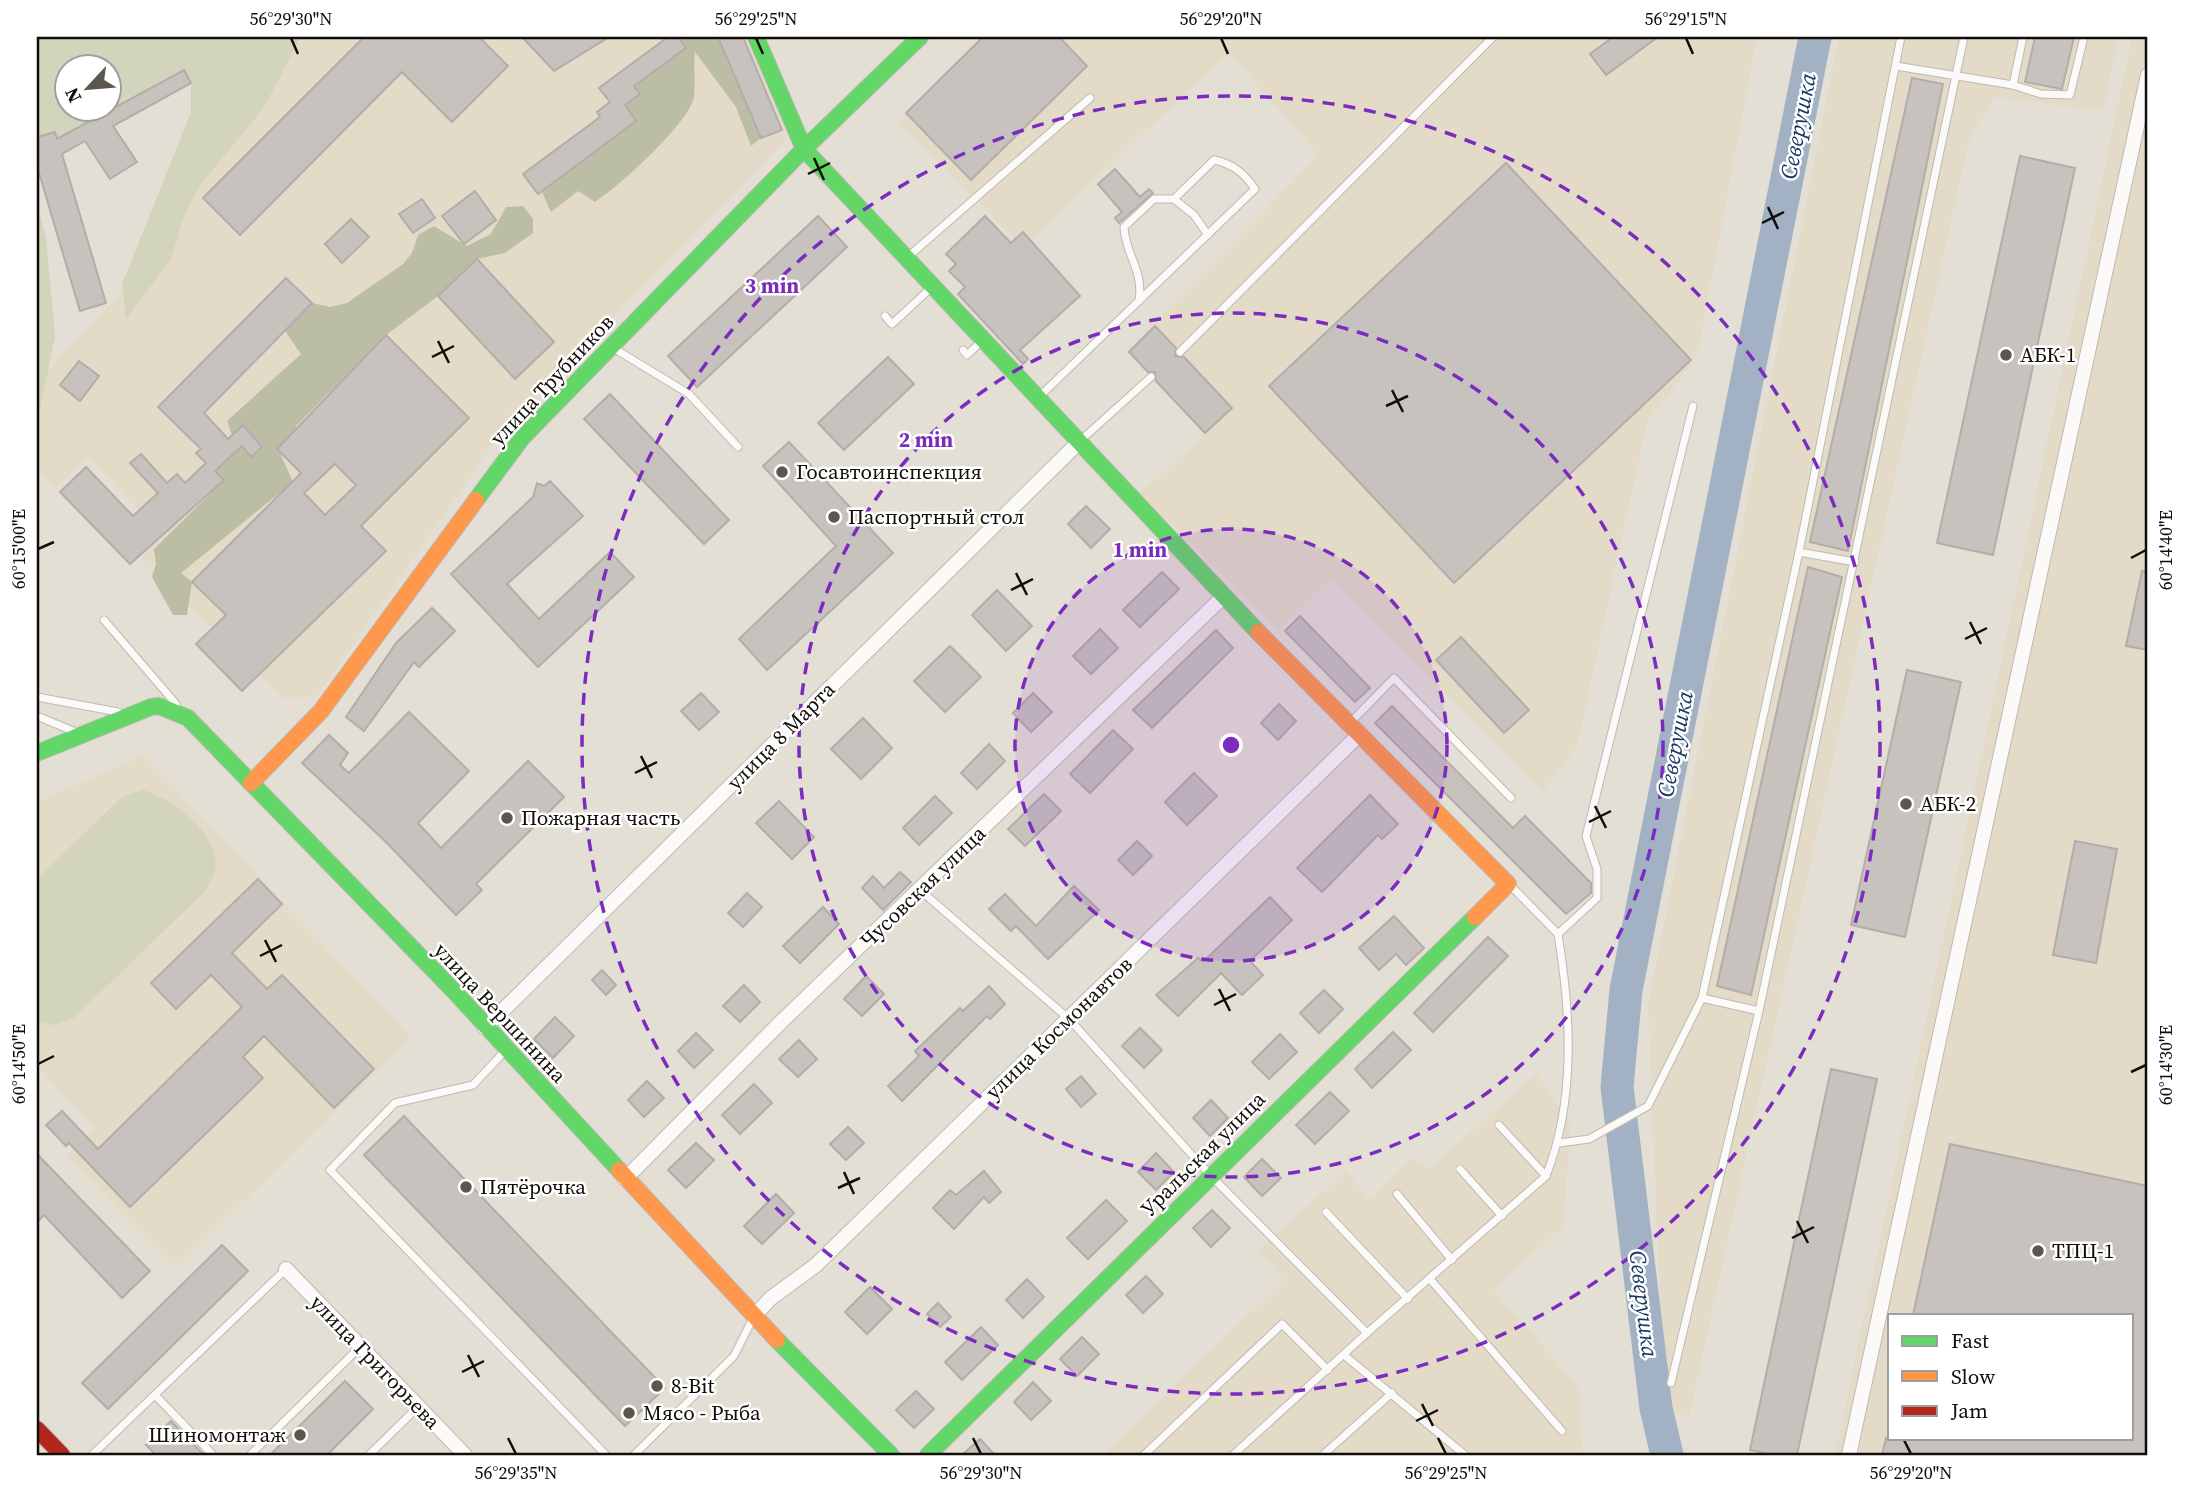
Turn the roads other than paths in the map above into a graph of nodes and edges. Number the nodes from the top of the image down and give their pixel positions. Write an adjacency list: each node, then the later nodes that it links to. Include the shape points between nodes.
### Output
1 (757, 37): 13 (main road)
2 (920, 37): 13 (main road, улица Трубников)
3 (1493, 37): 23 (lane)
4 (1901, 37): 8 (lane)
5 (1964, 37): 10 (lane)
6 (2023, 37): 11 (lane)
7 (2084, 37): 11 (lane, via 2070,95 2041,94)
8 (1896, 66): 10 (lane); 29 (lane)
9 (2148, 75): 88 (street)
10 (1956, 76): 11 (lane); 30 (lane)
11 (2013, 85)
12 (1090, 98): 16 (lane)
13 (804, 149): 16 (main road); 21 (main road, улица Трубников)
14 (1174, 199): 15 (lane, via 1194,215); 15 (lane, via 1214,160 1228,163 1248,180 1255,189); 18 (lane, via 1154,200 1125,227 1127,247 1142,284)
15 (1208, 235): 18 (lane)
16 (906, 259): 17 (main road)
17 (932, 286): 19 (lane, via 892,324); 20 (main road)
18 (1139, 301): 25 (lane)
19 (885, 316)
20 (983, 341): 22 (lane, via 967,355); 25 (main road)
21 (611, 347): 28 (lane, via 689,394); 40 (main road, улица Трубников, via 522,438 321,711)
22 (962, 350)
23 (1180, 352)
24 (1151, 377): 27 (lane)
25 (1036, 399): 27 (main road)
26 (1693, 405): 44 (lane, via 1586,836 1597,869 1597,898)
27 (1077, 444): 31 (main road); 48 (street, улица 8 Марта)
28 (738, 447)
29 (1799, 552): 30 (lane); 45 (lane)
30 (1855, 562): 46 (lane)
31 (1223, 597): 37 (main road); 43 (street, Чусовская улица)
32 (104, 620): 36 (lane)
33 (37, 697): 34 (lane)
34 (130, 714): 36 (main road, улица Вершинина, via 159,706); 38 (main road, улица Вершинина)
35 (37, 716): 38 (lane)
36 (188, 718): 40 (main road, улица Вершинина)
37 (1355, 729): 41 (lane, via 1394,678); 42 (main road); 47 (street, улица Космонавтов)
38 (80, 734): 39 (main road, улица Вершинина)
39 (37, 753)
40 (251, 783): 48 (main road, улица Вершинина)
41 (1511, 798)
42 (1508, 884): 44 (lane); 53 (main road, Уральская улица)
43 (920, 890): 47 (lane); 55 (street, Чусовская улица)
44 (1558, 934): 51 (lane, via 1565,976 1567,1044)
45 (1702, 998): 46 (lane); 51 (lane, via 1648,1106 1589,1139)
46 (1759, 1011): 68 (lane)
47 (1069, 1018): 53 (lane); 63 (street, улица Космонавтов, via 816,1265)
48 (485, 1028): 49 (main road, улица Вершинина)
49 (505, 1051): 55 (main road, улица Вершинина); 80 (lane, via 472,1085 395,1103 330,1170)
50 (1499, 1125): 54 (lane)
51 (1559, 1143): 54 (lane)
52 (1460, 1169): 58 (lane)
53 (1211, 1176): 64 (lane); 83 (main road, Уральская улица)
54 (1546, 1176): 58 (lane)
55 (625, 1179): 63 (main road, улица Вершинина)
56 (1397, 1194): 59 (lane)
57 (1326, 1212): 62 (lane)
58 (1502, 1216): 59 (lane)
59 (1452, 1260): 61 (lane)
60 (286, 1269): 65 (street, улица Григорьева); 70 (lane)
61 (1430, 1279): 62 (lane); 73 (lane)
62 (1408, 1299): 64 (lane)
63 (754, 1316): 81 (lane, via 734,1356); 82 (main road, улица Вершинина)
64 (1367, 1332): 66 (lane)
65 (360, 1347): 71 (street, улица Григорьева); 77 (lane)
66 (1344, 1355): 67 (lane); 69 (lane)
67 (1328, 1370): 84 (lane, via 1282,1324); 85 (lane)
68 (1671, 1383)
69 (1392, 1393): 86 (lane); 87 (lane)
70 (155, 1395): 75 (lane); 76 (lane)
71 (418, 1407): 78 (lane); 79 (street, улица Григорьева)
72 (37, 1429): 74 (main road)
73 (1562, 1431)
74 (62, 1455)
75 (92, 1455)
76 (213, 1455)
77 (250, 1455)
78 (369, 1455)
79 (465, 1455)
80 (606, 1455)
81 (634, 1455)
82 (891, 1455)
83 (928, 1455)
84 (1144, 1455)
85 (1233, 1455)
86 (1323, 1455)
87 (1465, 1455)
88 (1849, 1455)

